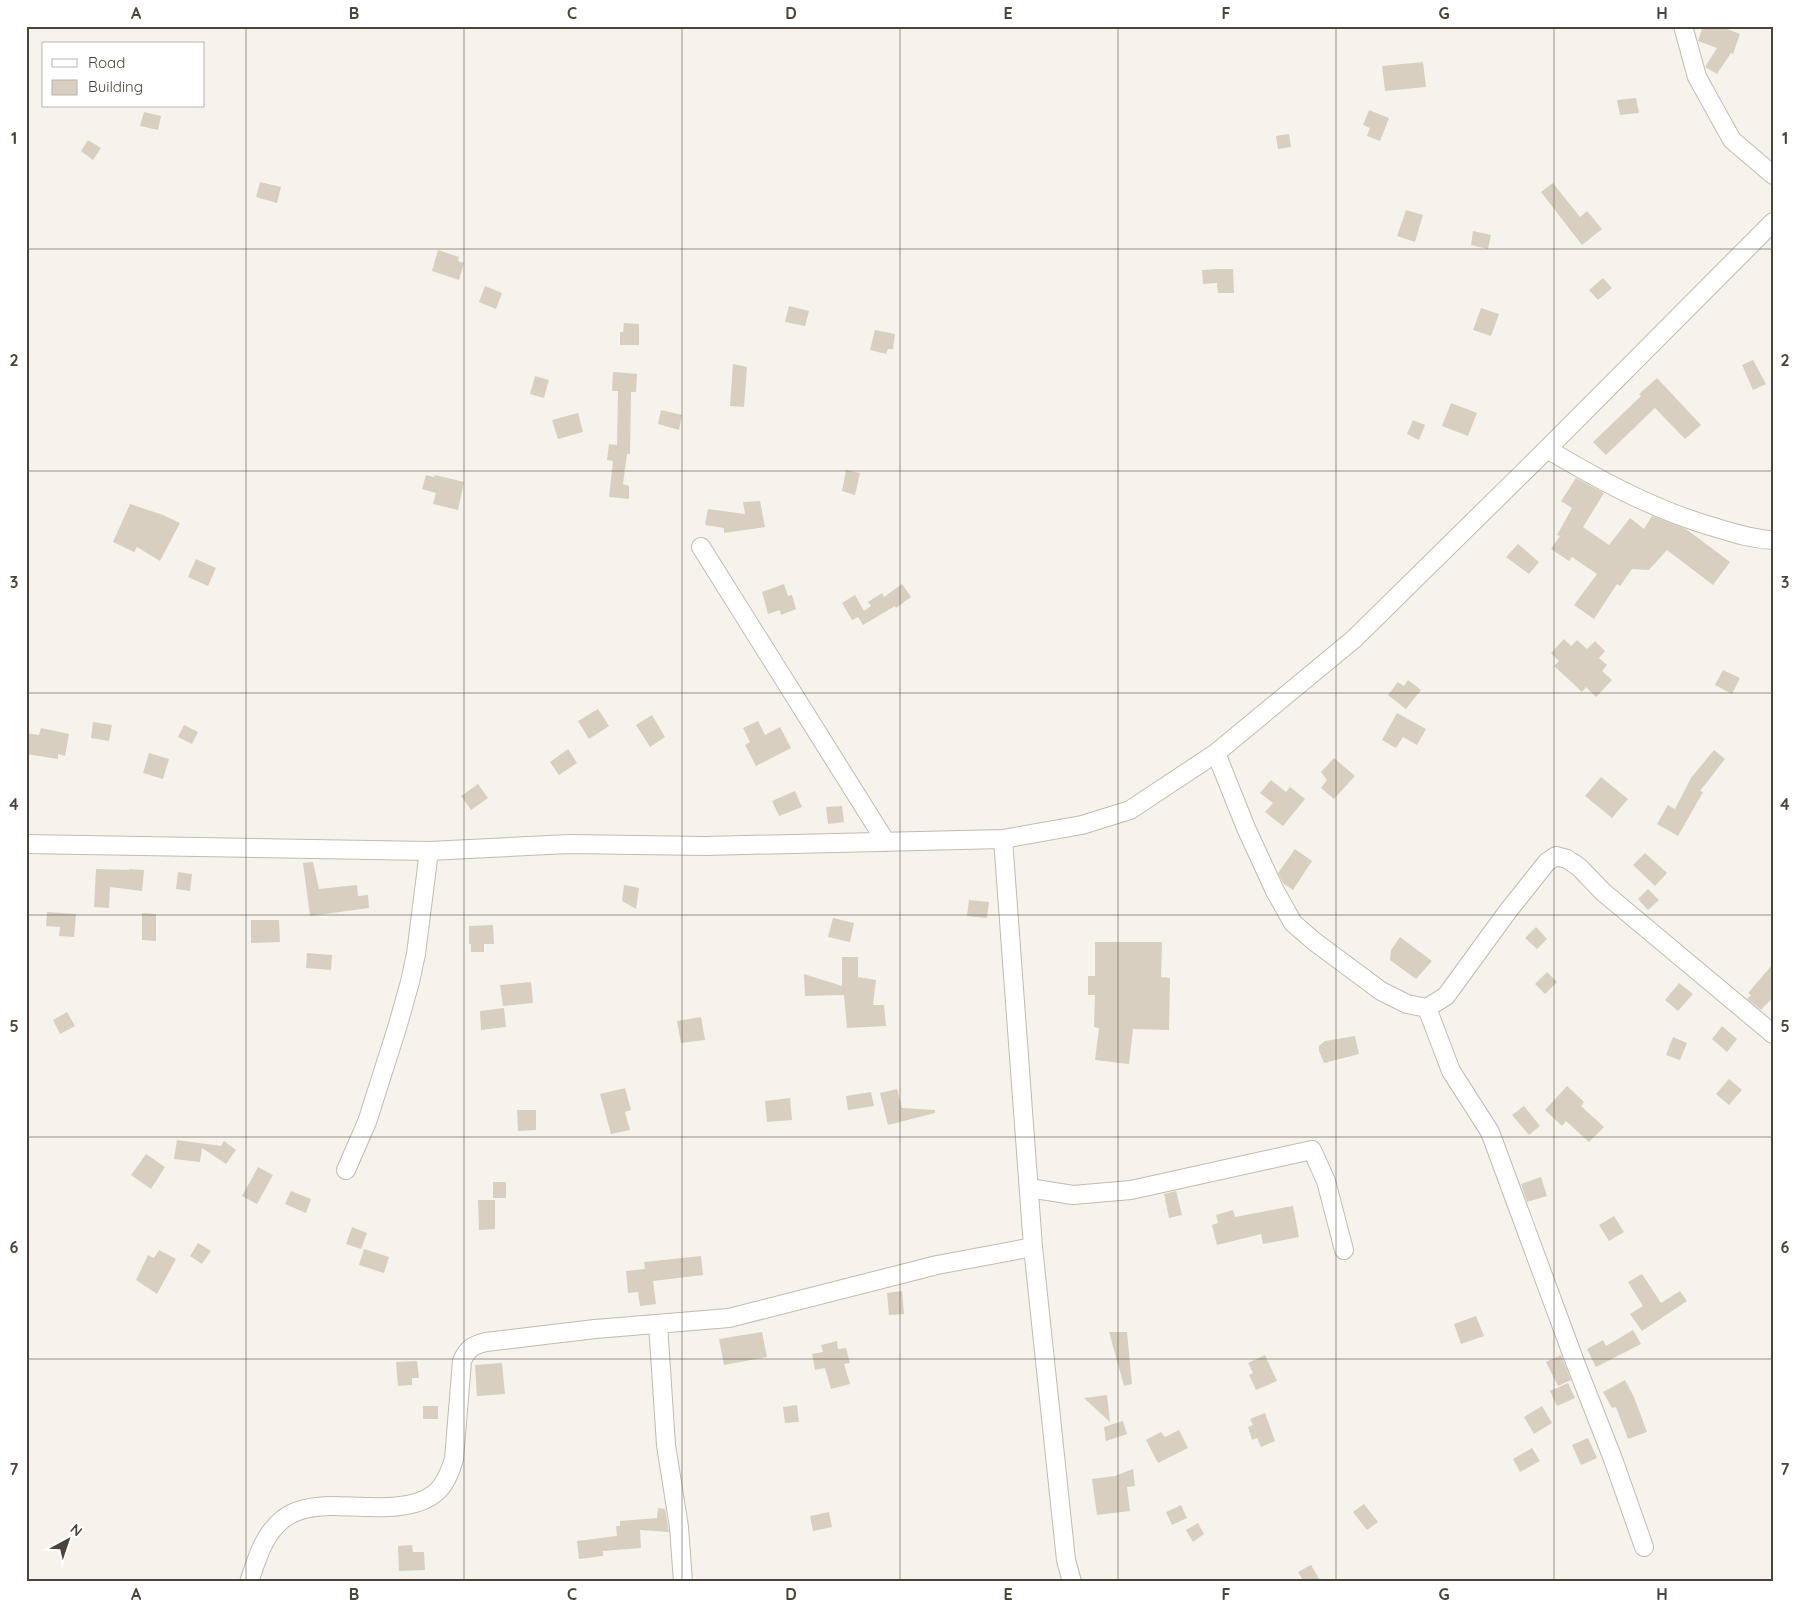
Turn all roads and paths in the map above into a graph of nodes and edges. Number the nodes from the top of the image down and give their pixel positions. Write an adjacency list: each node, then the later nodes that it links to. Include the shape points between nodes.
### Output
1 (1683, 26): 2 (street, via 1697,78 1732,140)
2 (1773, 175)
3 (1773, 222): 4 (street)
4 (1547, 449): 5 (street, via 1652,506 1754,539); 7 (street, via 1354,639)
5 (1773, 540)
6 (702, 547): 9 (street)
7 (1216, 753): 8 (street, via 1130,810 1082,825); 12 (street, via 1250,837 1293,923 1381,991 1407,1004)
8 (1003, 840): 9 (street); 15 (street)
9 (886, 842): 11 (street, via 706,846 569,844)
10 (26, 844): 11 (street)
11 (430, 850): 14 (street, via 410,982 367,1122)
12 (1427, 1008): 13 (street, via 1446,996 1508,911 1547,862 1556,856 1578,867 1603,892); 19 (street, via 1451,1071 1490,1132)
13 (1773, 1034)
14 (346, 1170)
15 (1029, 1188): 16 (street); 17 (street, via 1073,1195 1131,1190 1312,1150 1326,1181)
16 (1034, 1247): 18 (street, via 937,1265 729,1318); 22 (street, via 1066,1560)
17 (1344, 1250)
18 (658, 1324): 20 (street, via 474,1345 466,1351 462,1362 454,1459 450,1474 435,1493 420,1502 395,1507 323,1506 294,1512 267,1537); 21 (street, via 666,1445 680,1527)
19 (1644, 1547)
20 (249, 1582)
21 (682, 1582)
22 (1072, 1582)

